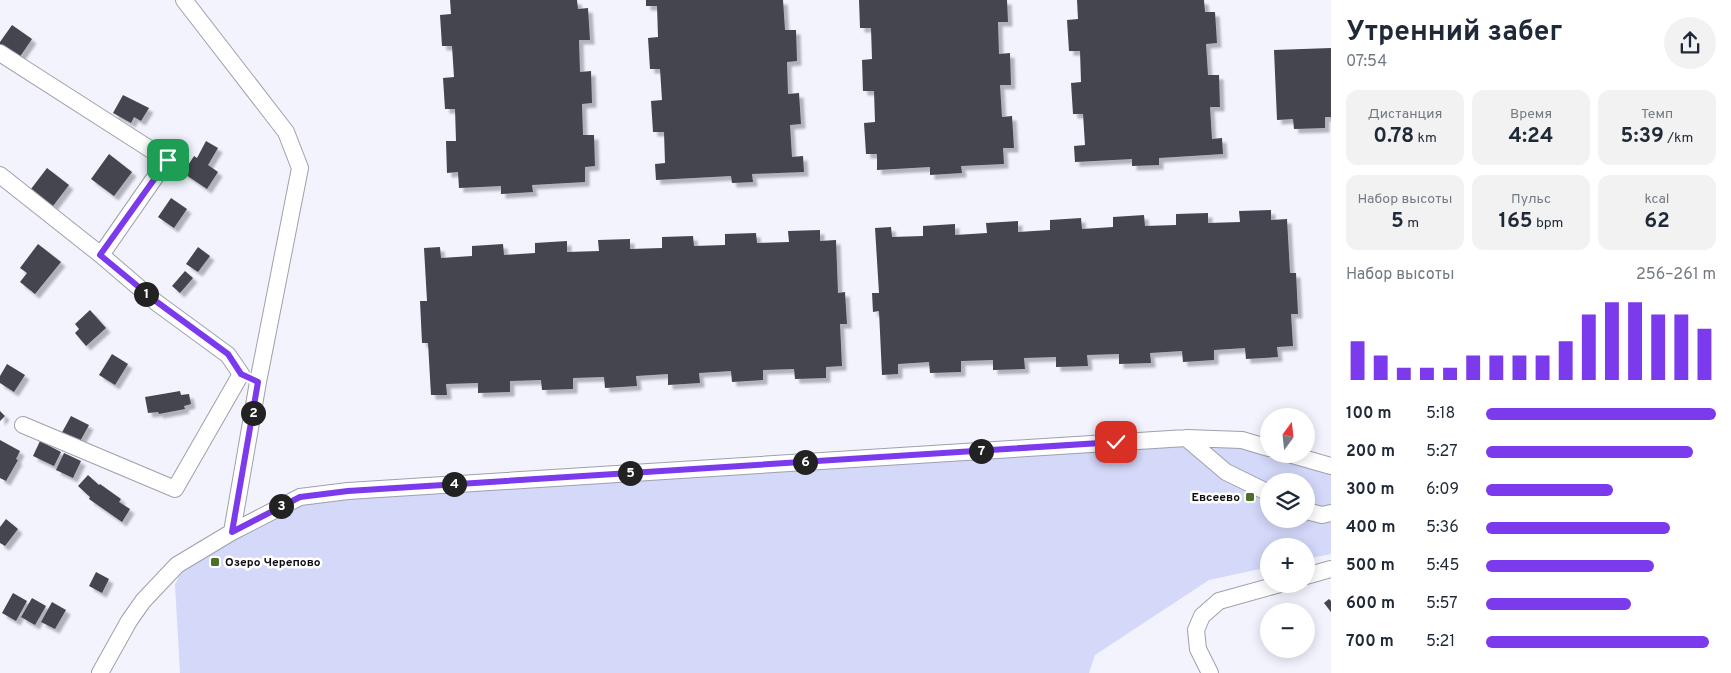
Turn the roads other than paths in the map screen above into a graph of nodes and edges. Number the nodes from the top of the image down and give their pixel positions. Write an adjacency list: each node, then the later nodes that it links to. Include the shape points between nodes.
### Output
1 (184, 0): 6 (street, via 286,132 300,168)
2 (0, 53): 4 (street, via 168,160)
3 (0, 174): 4 (street)
4 (100, 255): 5 (street, via 228,354)
5 (241, 374): 6 (street); 7 (street, via 175,489)
6 (258, 382): 15 (street)
7 (23, 425)
8 (1186, 438): 9 (street, via 1242,440); 12 (street, via 1226,472); 15 (street, via 348,491 300,497)
9 (1260, 445)
10 (1315, 461): 11 (street)
11 (1331, 466)
12 (1260, 489)
13 (1331, 513): 14 (street)
14 (1315, 514)
15 (232, 532): 19 (street, via 176,565 129,621)
16 (1331, 570): 17 (street)
17 (1315, 574)
18 (1260, 589): 20 (street, via 1219,600 1202,616 1196,630 1198,649)
19 (100, 673)
20 (1210, 673)

